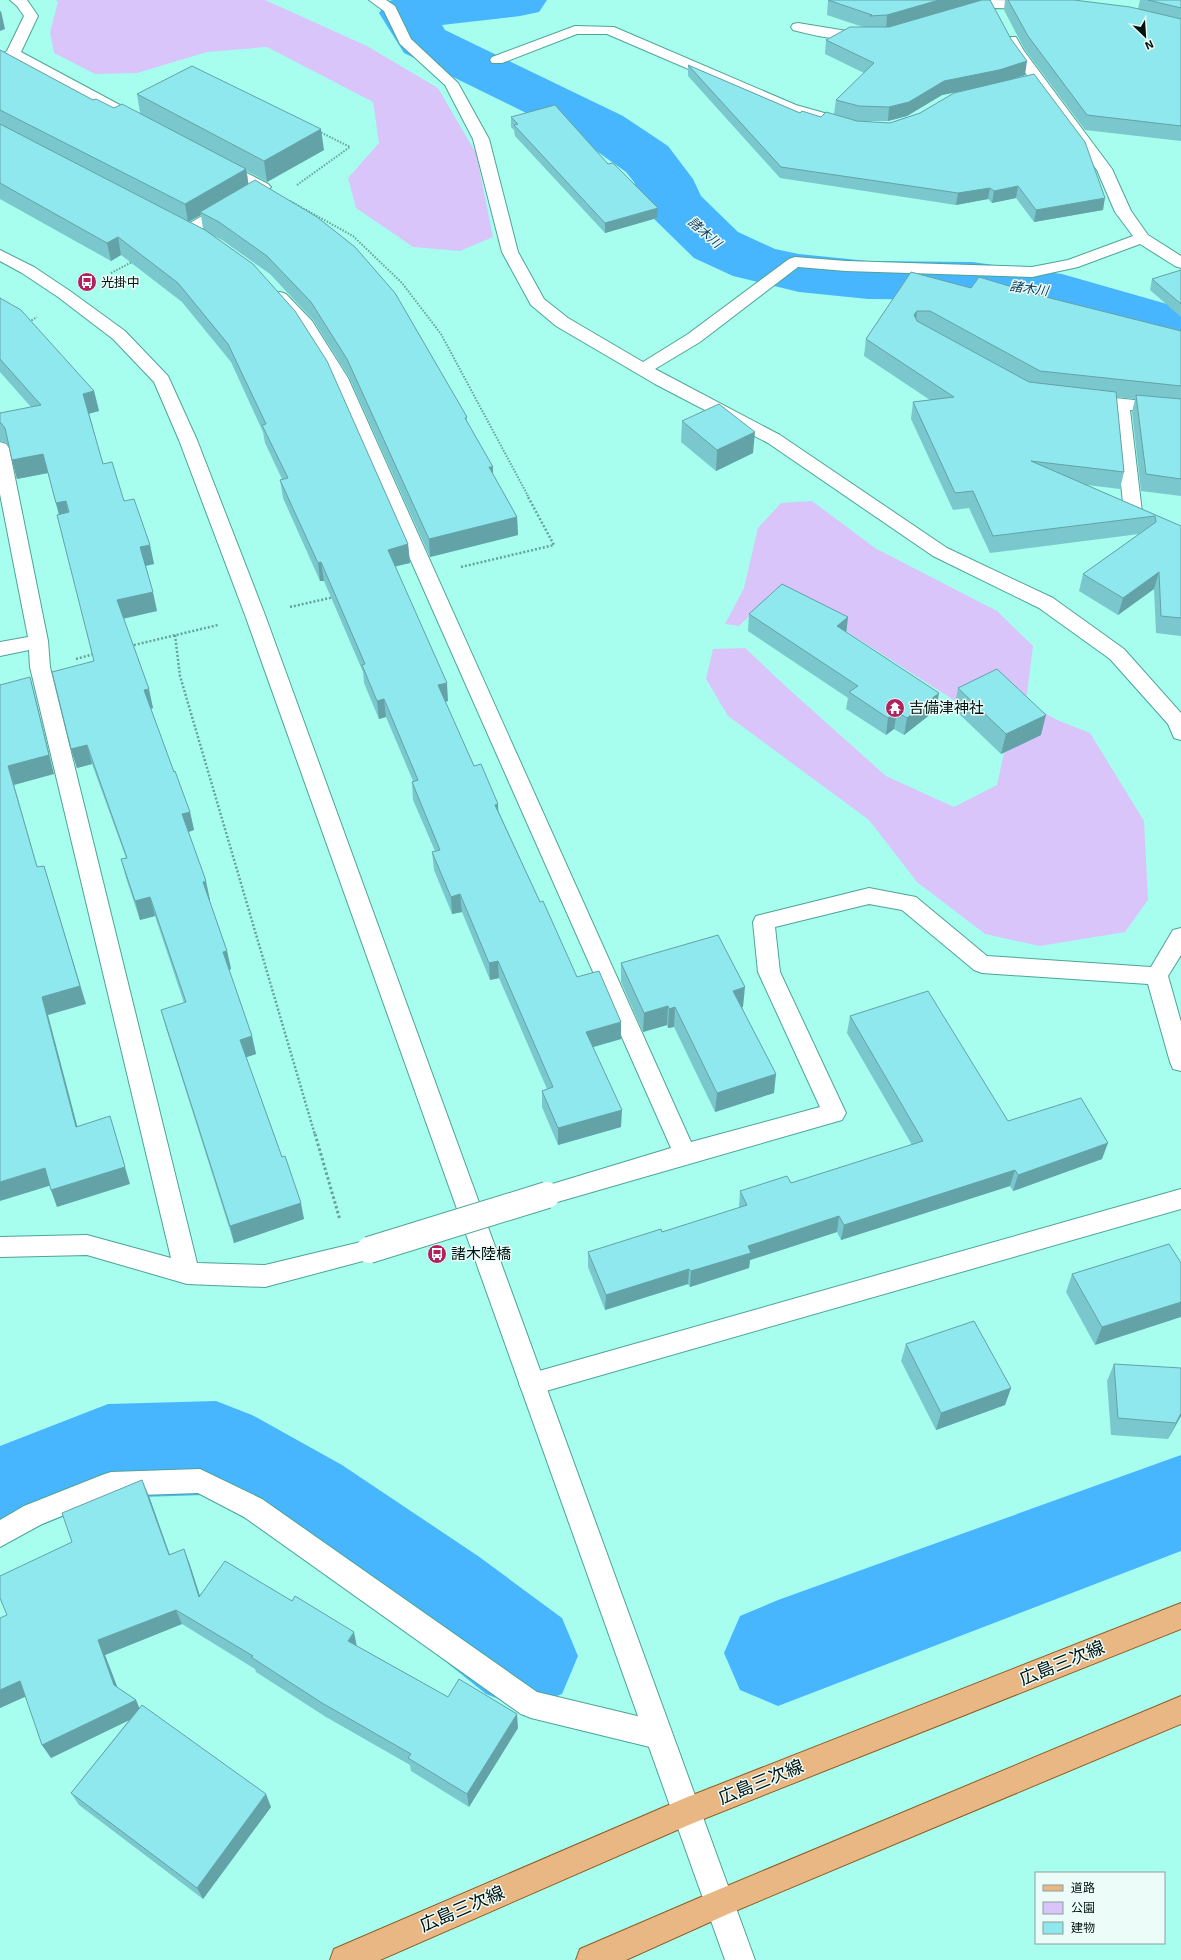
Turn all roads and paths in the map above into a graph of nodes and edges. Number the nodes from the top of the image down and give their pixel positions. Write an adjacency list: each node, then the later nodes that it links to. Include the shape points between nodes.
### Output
1 (17, 0): 8 (street, via 31,16)
2 (376, 0): 27 (street, via 390,10 405,41 451,83 478,133 510,252 537,302 562,322)
3 (991, 2): 4 (street); 5 (street); 10 (street, via 1017,52)
4 (1045, 5)
5 (947, 17)
6 (798, 27): 7 (street, via 853,36)
7 (880, 35)
8 (6, 57): 13 (street)
9 (496, 60): 12 (street, via 575,30 609,30 791,108)
10 (1036, 78): 11 (street); 19 (street, via 1104,169 1123,212)
11 (1022, 82)
12 (863, 126)
13 (151, 128)
14 (315, 130): 16 (path, via 350,147)
15 (207, 157): 18 (street, via 264,187)
16 (294, 187)
17 (288, 200): 33 (path, via 353,236 402,283 442,334 554,545)
18 (182, 226): 20 (street); 23 (path)
19 (1142, 238): 22 (street); 27 (street, via 1072,264 1032,272 795,262 694,338)
20 (209, 240)
21 (0, 255): 52 (street, via 64,294 119,335 162,380 188,440 255,616)
22 (1181, 263)
23 (111, 273)
24 (269, 284): 33 (street, via 306,324 339,378)
25 (37, 317): 26 (path)
26 (25, 324)
27 (643, 369): 43 (street, via 774,439 940,552 1046,603 1117,654 1177,720)
28 (1069, 398): 29 (street)
29 (1120, 404): 30 (street); 32 (street)
30 (1181, 410)
31 (0, 448): 38 (street)
32 (1133, 512)
33 (427, 575): 47 (street)
34 (338, 596): 35 (path)
35 (289, 608)
36 (218, 625): 37 (path)
37 (175, 635): 39 (path); 50 (path, via 180,676)
38 (38, 641): 40 (street); 51 (street, via 40,667)
39 (128, 646)
40 (0, 649)
41 (98, 654): 42 (path)
42 (69, 661)
43 (1181, 733)
44 (1181, 936): 45 (street)
45 (1157, 976): 46 (street); 47 (street, via 982,964 908,903 869,896 764,922 769,972 834,1113)
46 (1181, 1062)
47 (685, 1154): 50 (street, bridge)
48 (1181, 1199): 52 (street)
49 (0, 1247): 51 (street, via 87,1245)
50 (360, 1252): 51 (street, via 265,1276)
51 (187, 1273)
52 (532, 1384): 56 (street)
53 (0, 1534): 56 (street, via 33,1515 110,1484 200,1481 252,1508 531,1704)
54 (1181, 1616): 57 (main road, 広島三次線)
55 (1181, 1710): 58 (main road)
56 (658, 1735): 57 (street)
57 (685, 1812): 58 (street); 59 (main road, 広島三次線)
58 (718, 1904): 60 (main road); 61 (street)
59 (345, 1960)
60 (590, 1960)
61 (740, 1960)

